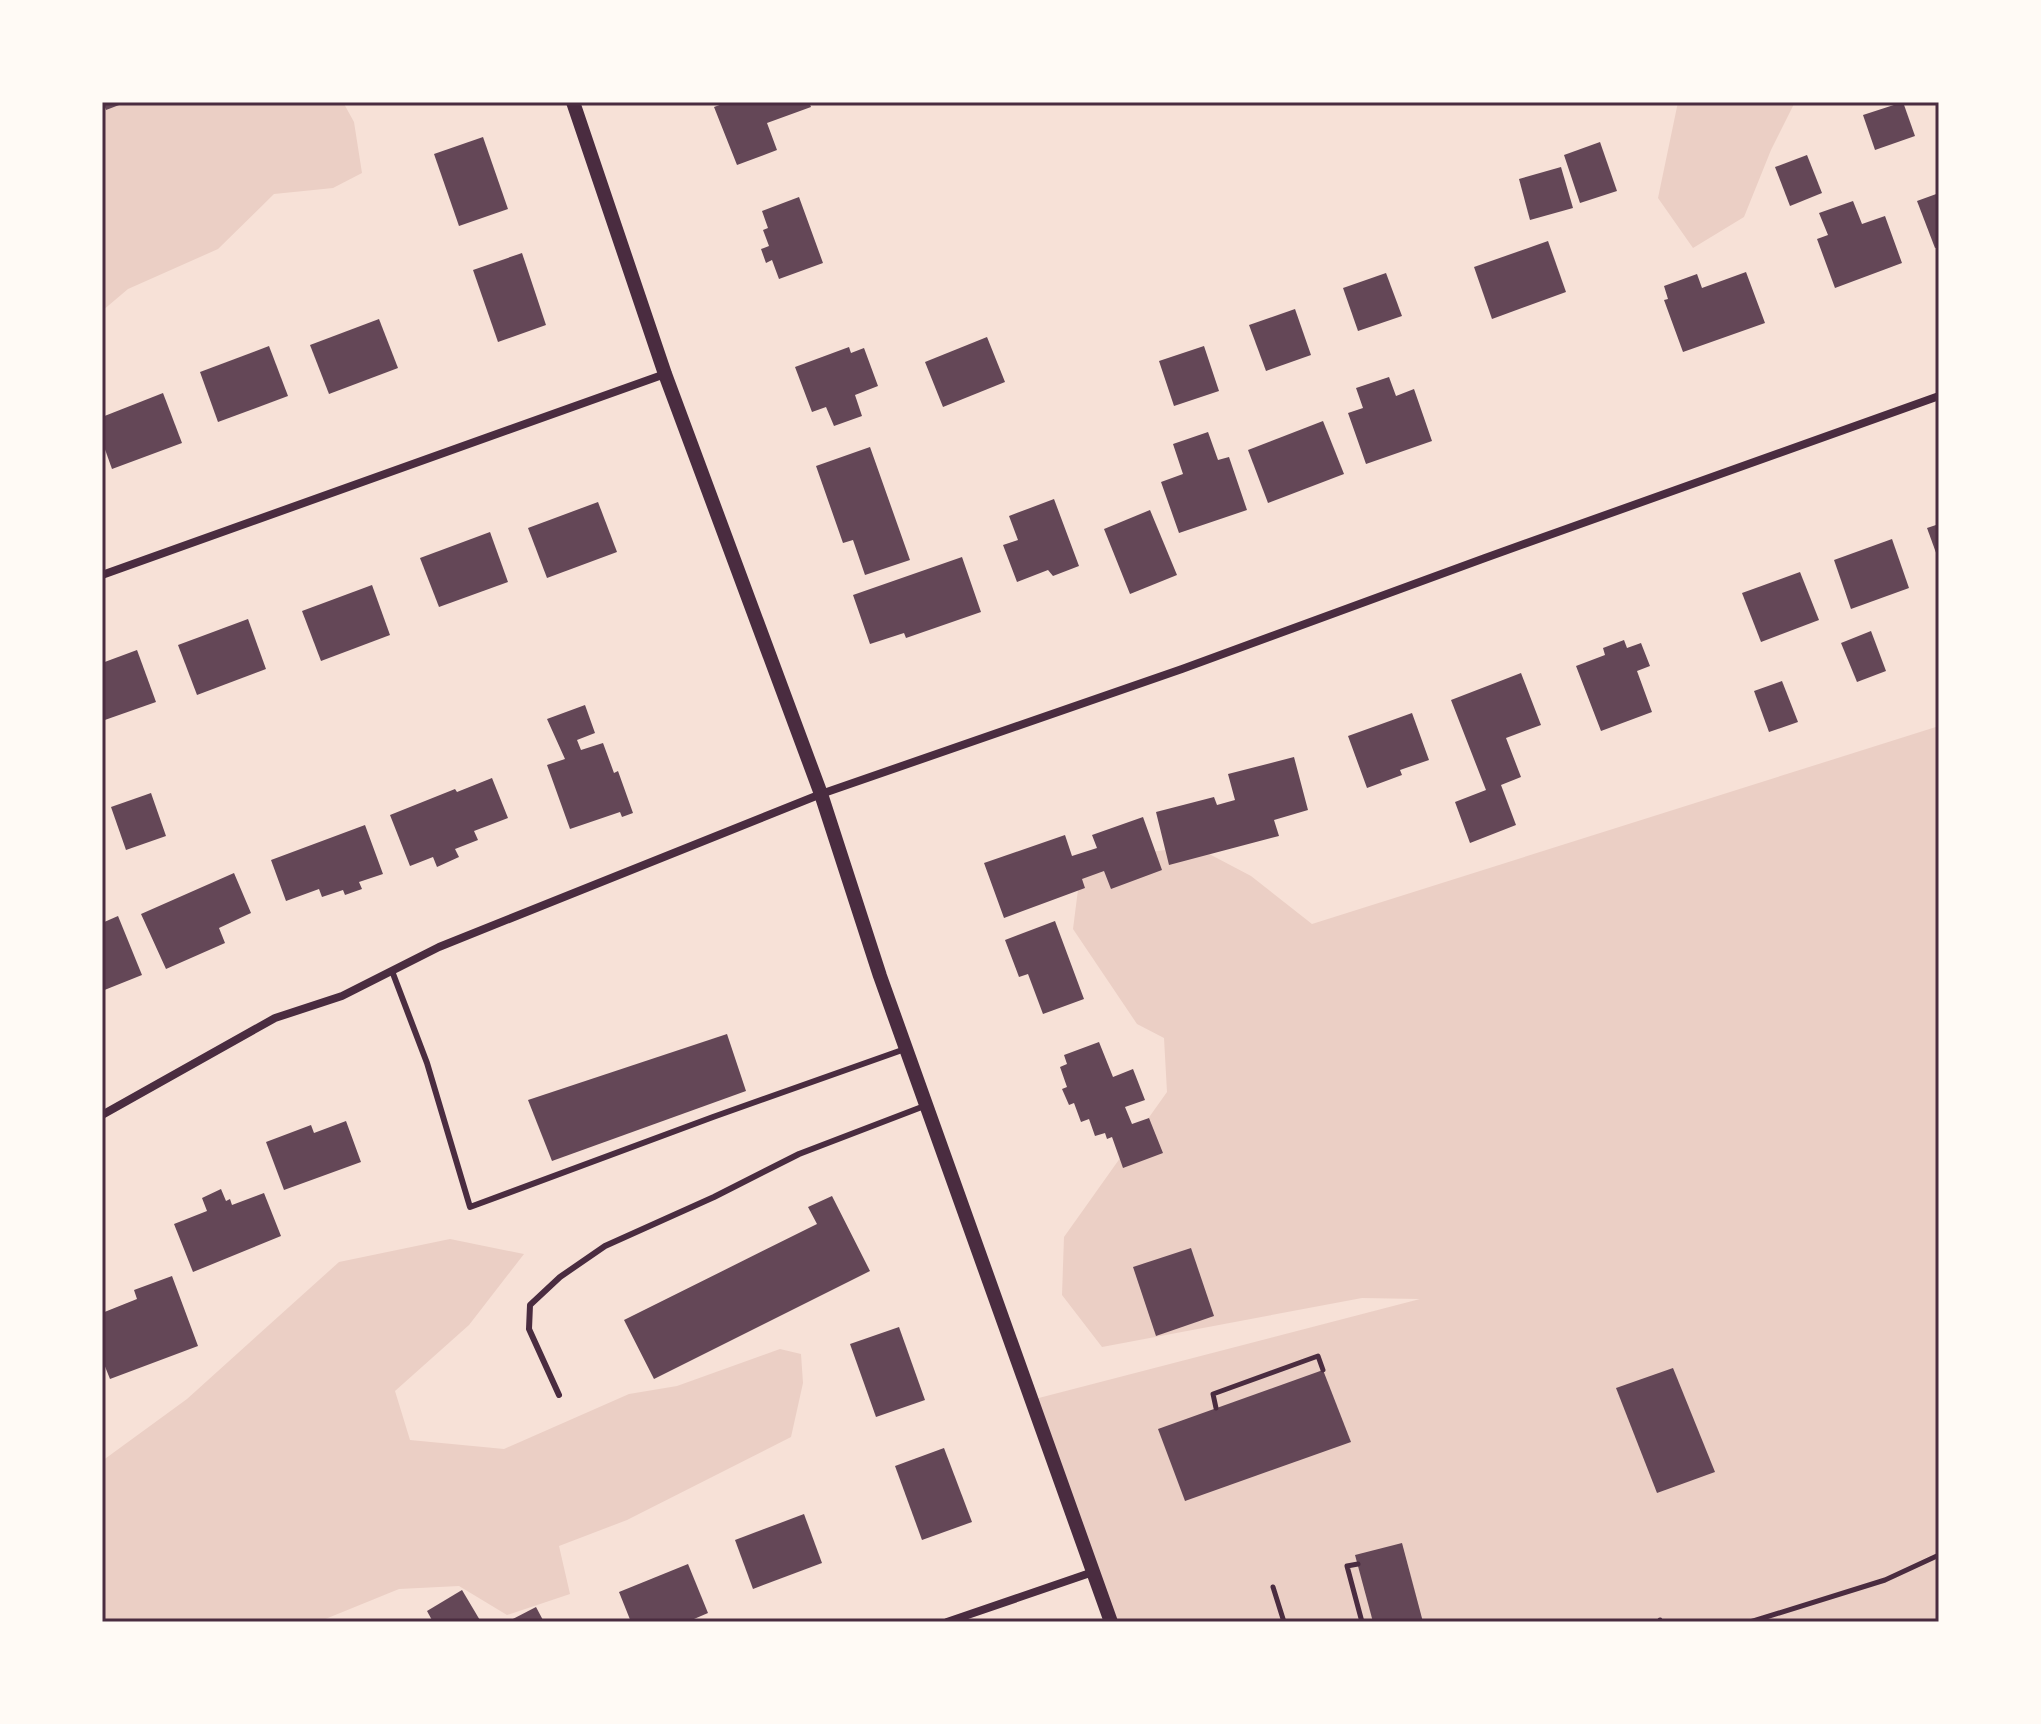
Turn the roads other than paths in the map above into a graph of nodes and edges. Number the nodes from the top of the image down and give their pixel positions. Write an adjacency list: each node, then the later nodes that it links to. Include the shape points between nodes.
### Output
1 (573, 102): 2 (street)
2 (665, 374): 4 (street); 5 (street)
3 (1939, 396): 5 (street)
4 (102, 575)
5 (821, 794): 6 (street, via 439,947); 7 (street)
6 (392, 971): 7 (lane, via 427,1063 470,1207); 9 (street, via 342,996 275,1018)
7 (906, 1049): 8 (street)
8 (927, 1105): 10 (lane, via 772,1167 605,1246 560,1277 530,1305 529,1329); 11 (street)
9 (102, 1115)
10 (559, 1395)
11 (1093, 1572): 12 (street); 13 (street)
12 (947, 1622)
13 (1111, 1622)

